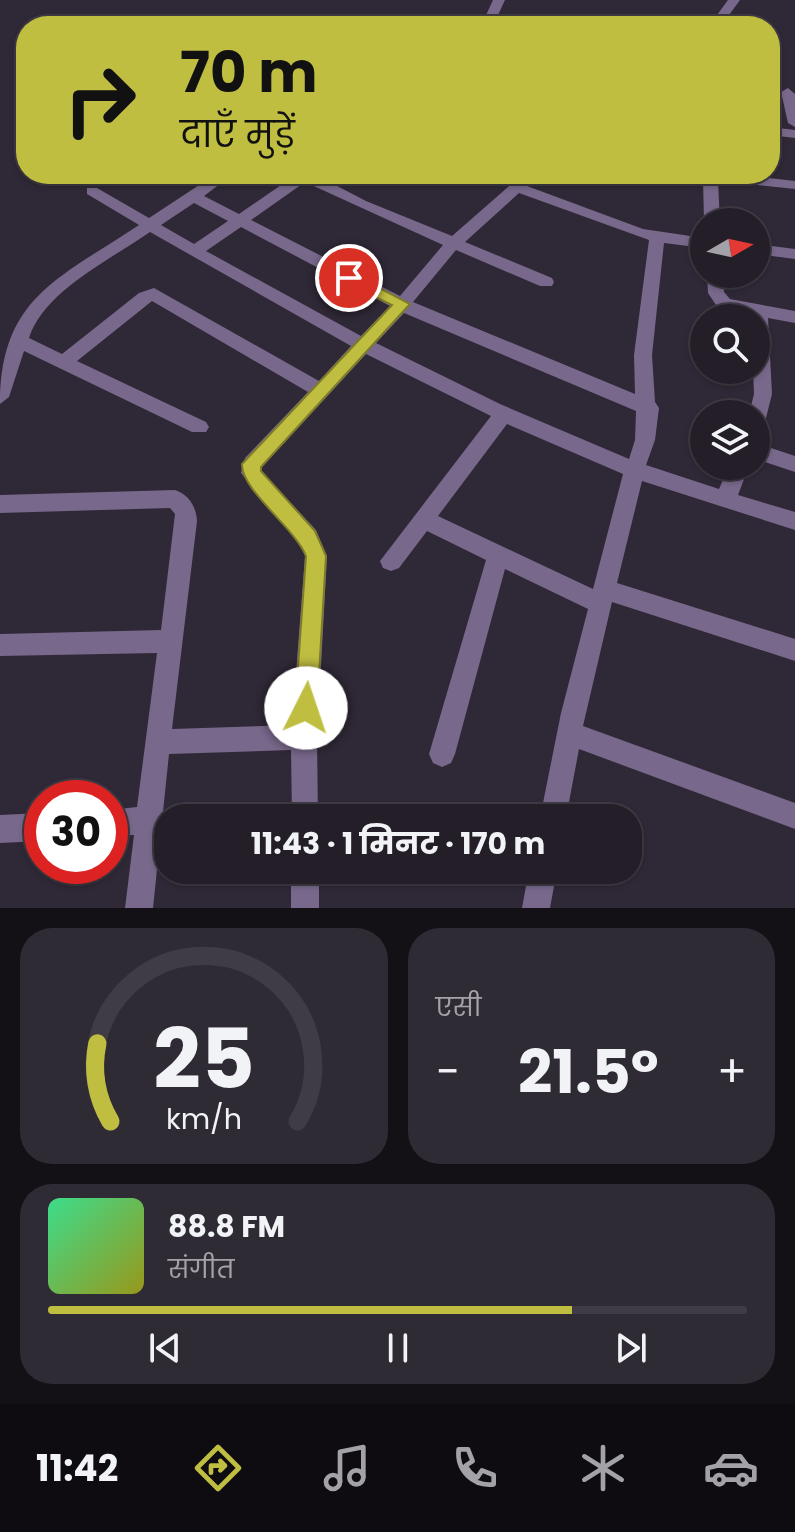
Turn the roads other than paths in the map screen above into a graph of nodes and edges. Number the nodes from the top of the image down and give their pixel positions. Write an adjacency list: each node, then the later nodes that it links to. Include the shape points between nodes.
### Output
1 (792, 92): 2 (street)
2 (795, 123)
3 (211, 184): 10 (street)
4 (291, 184): 12 (street)
5 (323, 184): 16 (street)
6 (523, 184): 16 (street)
7 (532, 184): 14 (street, via 611,225)
8 (710, 184): 11 (street)
9 (92, 191): 13 (street)
10 (193, 196): 12 (street); 13 (street)
11 (711, 208)
12 (237, 220): 17 (street); 22 (street)
13 (150, 225): 17 (street); 26 (street, via 46,295 30,313)
14 (657, 237): 15 (street); 31 (street, via 643,353)
15 (690, 241)
16 (453, 244): 20 (street); 22 (street)
17 (195, 251): 27 (street)
18 (770, 251): 19 (street)
19 (795, 254)
20 (546, 282)
21 (717, 288): 23 (street, via 719,300)
22 (402, 304): 27 (street); 31 (street)
23 (726, 304)
24 (770, 313): 25 (street)
25 (795, 317)
26 (19, 341): 28 (street); 30 (street)
27 (363, 345): 29 (street); 32 (street)
28 (64, 362): 29 (street, via 154,294); 33 (street)
29 (321, 391): 49 (street, via 252,464 251,473 308,537 316,556)
30 (0, 397)
31 (649, 408): 36 (street, via 647,442)
32 (504, 413): 36 (street); 40 (street)
33 (199, 427)
34 (770, 456): 35 (street)
35 (795, 464)
36 (634, 470): 38 (street); 44 (street)
37 (733, 480): 38 (street)
38 (726, 498): 41 (street)
39 (0, 504): 45 (street, via 175,499 182,504 186,521)
40 (423, 519): 42 (street); 43 (street)
41 (795, 521)
42 (498, 555): 44 (street); 51 (street)
43 (391, 561)
44 (602, 596): 47 (street); 48 (street)
45 (171, 641): 46 (street); 50 (street)
46 (0, 645)
47 (795, 650)
48 (569, 733): 53 (street); 54 (street)
49 (304, 739): 50 (street); 52 (street)
50 (158, 742): 55 (street)
51 (442, 754)
52 (305, 804)
53 (556, 804)
54 (795, 816)
55 (148, 820): 56 (street); 62 (street)
56 (128, 822)
57 (24, 828): 58 (street)
58 (0, 829)
59 (305, 884): 63 (street)
60 (541, 884): 61 (street)
61 (539, 907)
62 (139, 908)
63 (305, 908)

